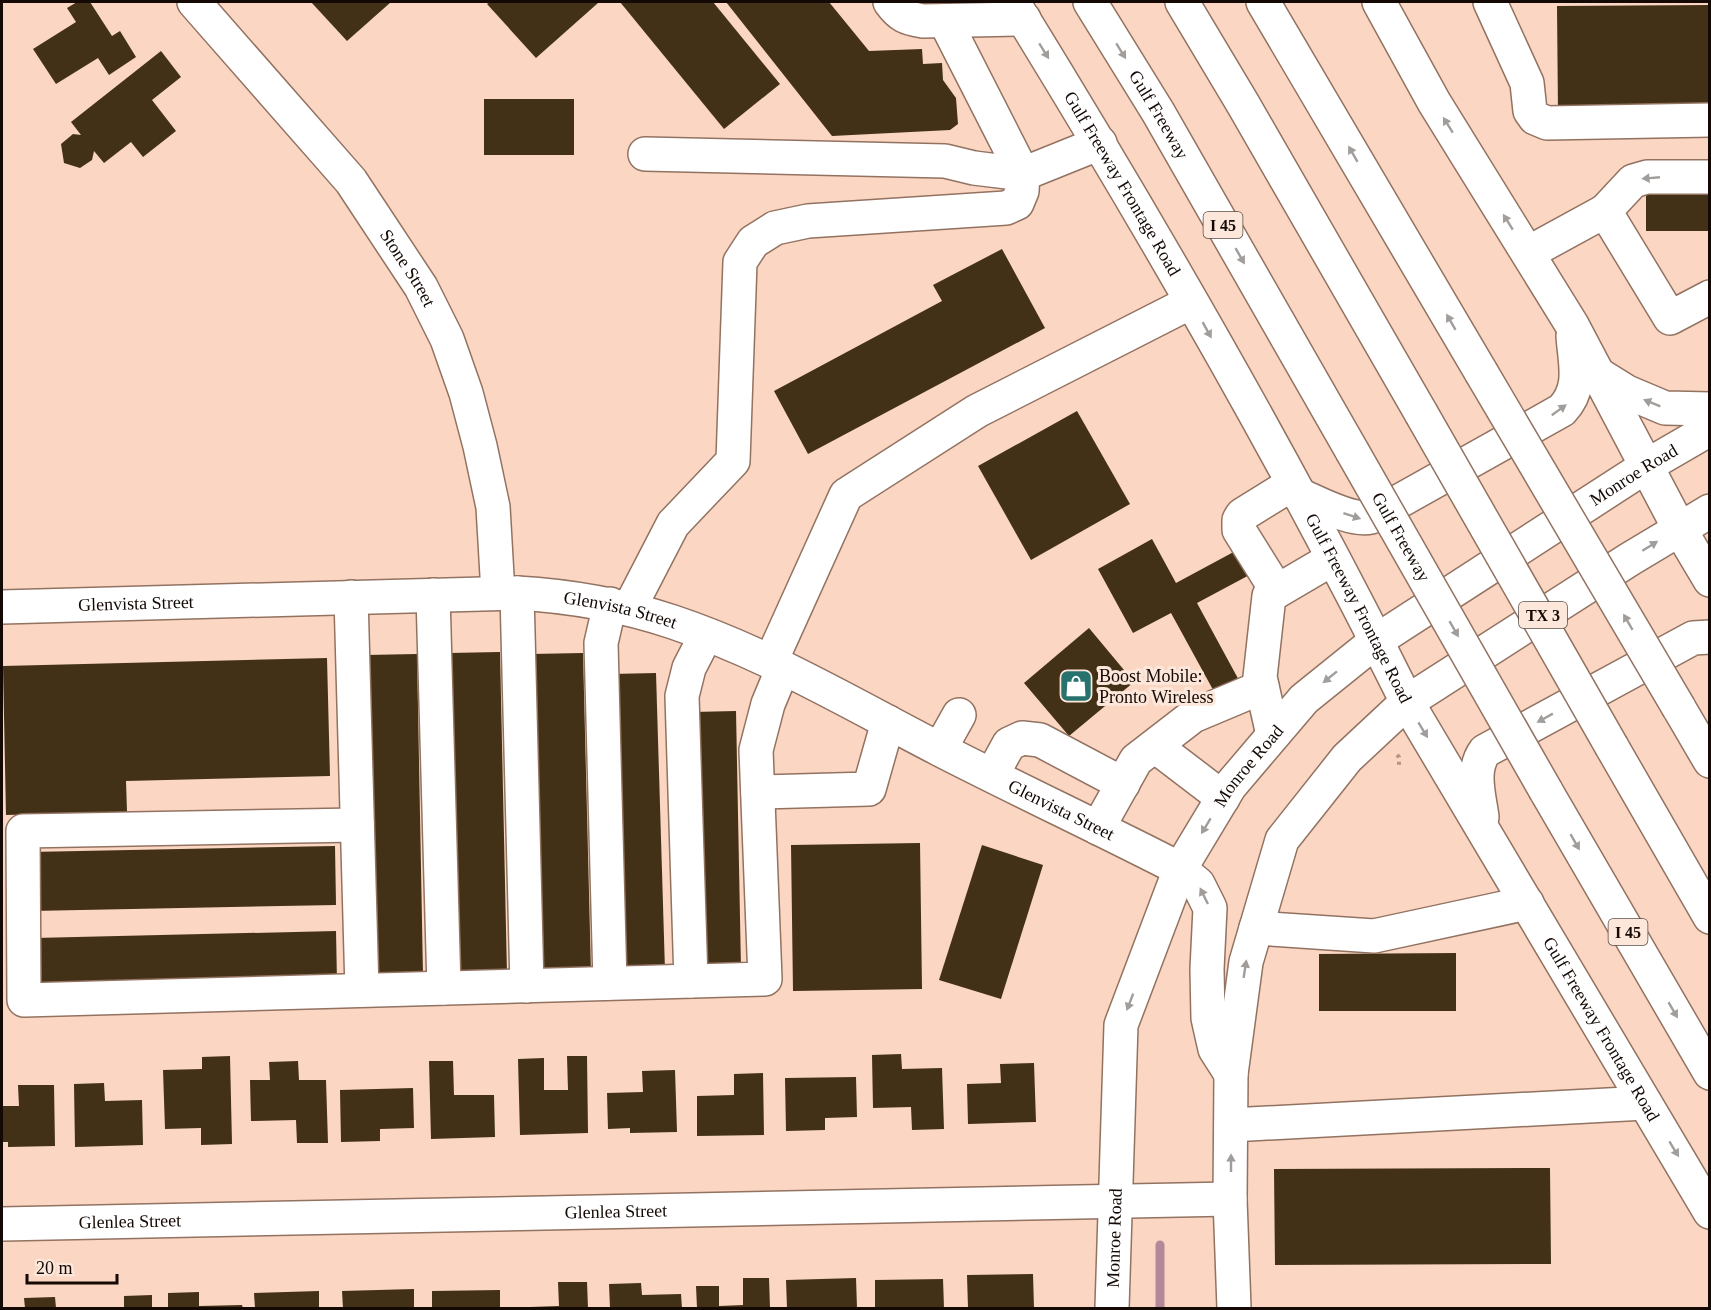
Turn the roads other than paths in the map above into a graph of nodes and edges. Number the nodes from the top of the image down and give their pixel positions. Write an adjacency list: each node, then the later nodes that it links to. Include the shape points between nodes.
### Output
1 (194, 2): 30 (main road, Stone Street, via 351,182 421,287 447,339 466,393 494,507)
2 (890, 2): 9 (main road, via 898,14 910,19)
3 (1090, 2): 63 (main road, Gulf Freeway / I 45, one-way to 63, bridge, via 1158,112)
4 (1182, 2): 56 (main road, bridge)
5 (1263, 2): 46 (main road, one-way to 5, bridge)
6 (1379, 2): 16 (main road, one-way to 6, via 1434,102)
7 (1490, 2): 10 (main road, via 1527,83 1530,111 1535,118 1547,123)
8 (1018, 10): 9 (main road); 11 (main road, Gulf Freeway Frontage Road, one-way to 11)
9 (945, 21): 13 (main road)
10 (1710, 120)
11 (1100, 142): 13 (main road); 18 (main road, Gulf Freeway Frontage Road)
12 (645, 154): 13 (main road, via 945,160)
13 (1023, 174): 34 (main road, via 1023,191 1017,203 1006,208 808,221 775,228 753,242 740,262 733,461 673,524)
14 (1710, 177): 15 (main road, one-way to 15, via 1647,177 1633,181)
15 (1605, 211): 16 (main road); 17 (main road, via 1670,318)
16 (1528, 253): 19 (main road)
17 (1710, 297)
18 (1191, 303): 24 (main road, Gulf Freeway Frontage Road, one-way to 24); 38 (main road, via 977,411 846,495)
19 (1572, 325): 20 (main road); 24 (main road, one-way to 19, via 1353,517 1371,517 1562,410 1576,388)
20 (1599, 374): 21 (main road, one-way to 20, via 1665,408 1627,392); 23 (main road)
21 (1710, 409)
22 (1710, 429): 23 (main road, Monroe Road)
23 (1648, 465): 26 (main road); 37 (main road, Monroe Road)
24 (1295, 489): 27 (main road, Gulf Freeway Frontage Road); 29 (main road, via 1239,520 1239,530)
25 (1710, 511): 26 (main road, TX 3)
26 (1679, 528): 28 (main road); 40 (main road, TX 3, one-way to 26)
27 (1332, 559): 29 (main road); 37 (main road, Gulf Freeway Frontage Road)
28 (1710, 580)
29 (1276, 591): 39 (main road, via 1269,596)
30 (507, 593): 31 (main road, Glenvista Street); 34 (main road, Glenvista Street, via 552,595); 60 (main road, Stone Street)
31 (433, 595): 32 (main road, Glenvista Street); 61 (main road)
32 (351, 597): 33 (main road, Glenvista Street); 51 (main road)
33 (2, 607)
34 (619, 607): 35 (main road, Glenvista Street); 59 (main road, via 601,643)
35 (706, 635): 38 (main road, Glenvista Street); 58 (main road, via 689,668 682,696)
36 (1710, 637): 53 (main road, one-way to 53, via 1693,638 1485,751 1476,772)
37 (1376, 641): 40 (main road, Gulf Freeway Frontage Road); 43 (main road, Monroe Road, one-way to 43, via 1304,699)
38 (777, 664): 42 (main road, Glenvista Street); 49 (main road, via 756,750)
39 (1262, 687): 43 (main road); 44 (main road, via 1193,716)
40 (1407, 702): 53 (main road, Gulf Freeway Frontage Road, one-way to 53); 57 (main road, via 1347,758 1282,840)
41 (959, 716): 45 (main road)
42 (888, 722): 45 (main road, Glenvista Street); 49 (main road, via 869,789)
43 (1273, 735): 50 (main road, Monroe Road)
44 (1155, 746): 48 (main road, via 1136,760); 50 (main road)
45 (940, 749): 47 (main road, Glenvista Street)
46 (1710, 761)
47 (992, 775): 48 (main road, via 1009,744 1023,738 1040,740); 52 (main road, Glenvista Street)
48 (1123, 784): 52 (main road)
49 (758, 792): 58 (main road, via 765,980)
50 (1223, 798): 54 (main road, Monroe Road, one-way to 54)
51 (357, 825): 62 (main road); 62 (main road, via 23,831 24,1000)
52 (1098, 828): 54 (main road, Glenvista Street)
53 (1485, 832): 55 (main road, Gulf Freeway Frontage Road)
54 (1180, 869): 64 (main road, Glenvista Street, one-way to 54, via 1215,1049 1208,1018 1210,908 1198,884); 68 (main road, Monroe Road, one-way to 68, via 1121,1025)
55 (1527, 903): 57 (main road, via 1374,936); 65 (main road, Gulf Freeway Frontage Road)
56 (1710, 917)
57 (1256, 928): 64 (main road, one-way to 57, via 1246,962)
58 (691, 981): 59 (main road)
59 (610, 983): 60 (main road)
60 (527, 986): 61 (main road)
61 (444, 988): 62 (main road)
62 (362, 990)
63 (1710, 1073)
64 (1231, 1074): 66 (main road)
65 (1645, 1102): 66 (main road); 69 (main road, Gulf Freeway Frontage Road, one-way to 69)
66 (1231, 1125): 67 (main road, one-way to 66)
67 (1230, 1199): 68 (main road, Glenlea Street); 72 (main road)
68 (1114, 1200): 70 (main road, Glenlea Street); 71 (main road, Monroe Road)
69 (1710, 1212)
70 (2, 1224)
71 (1112, 1308)
72 (1234, 1308)

